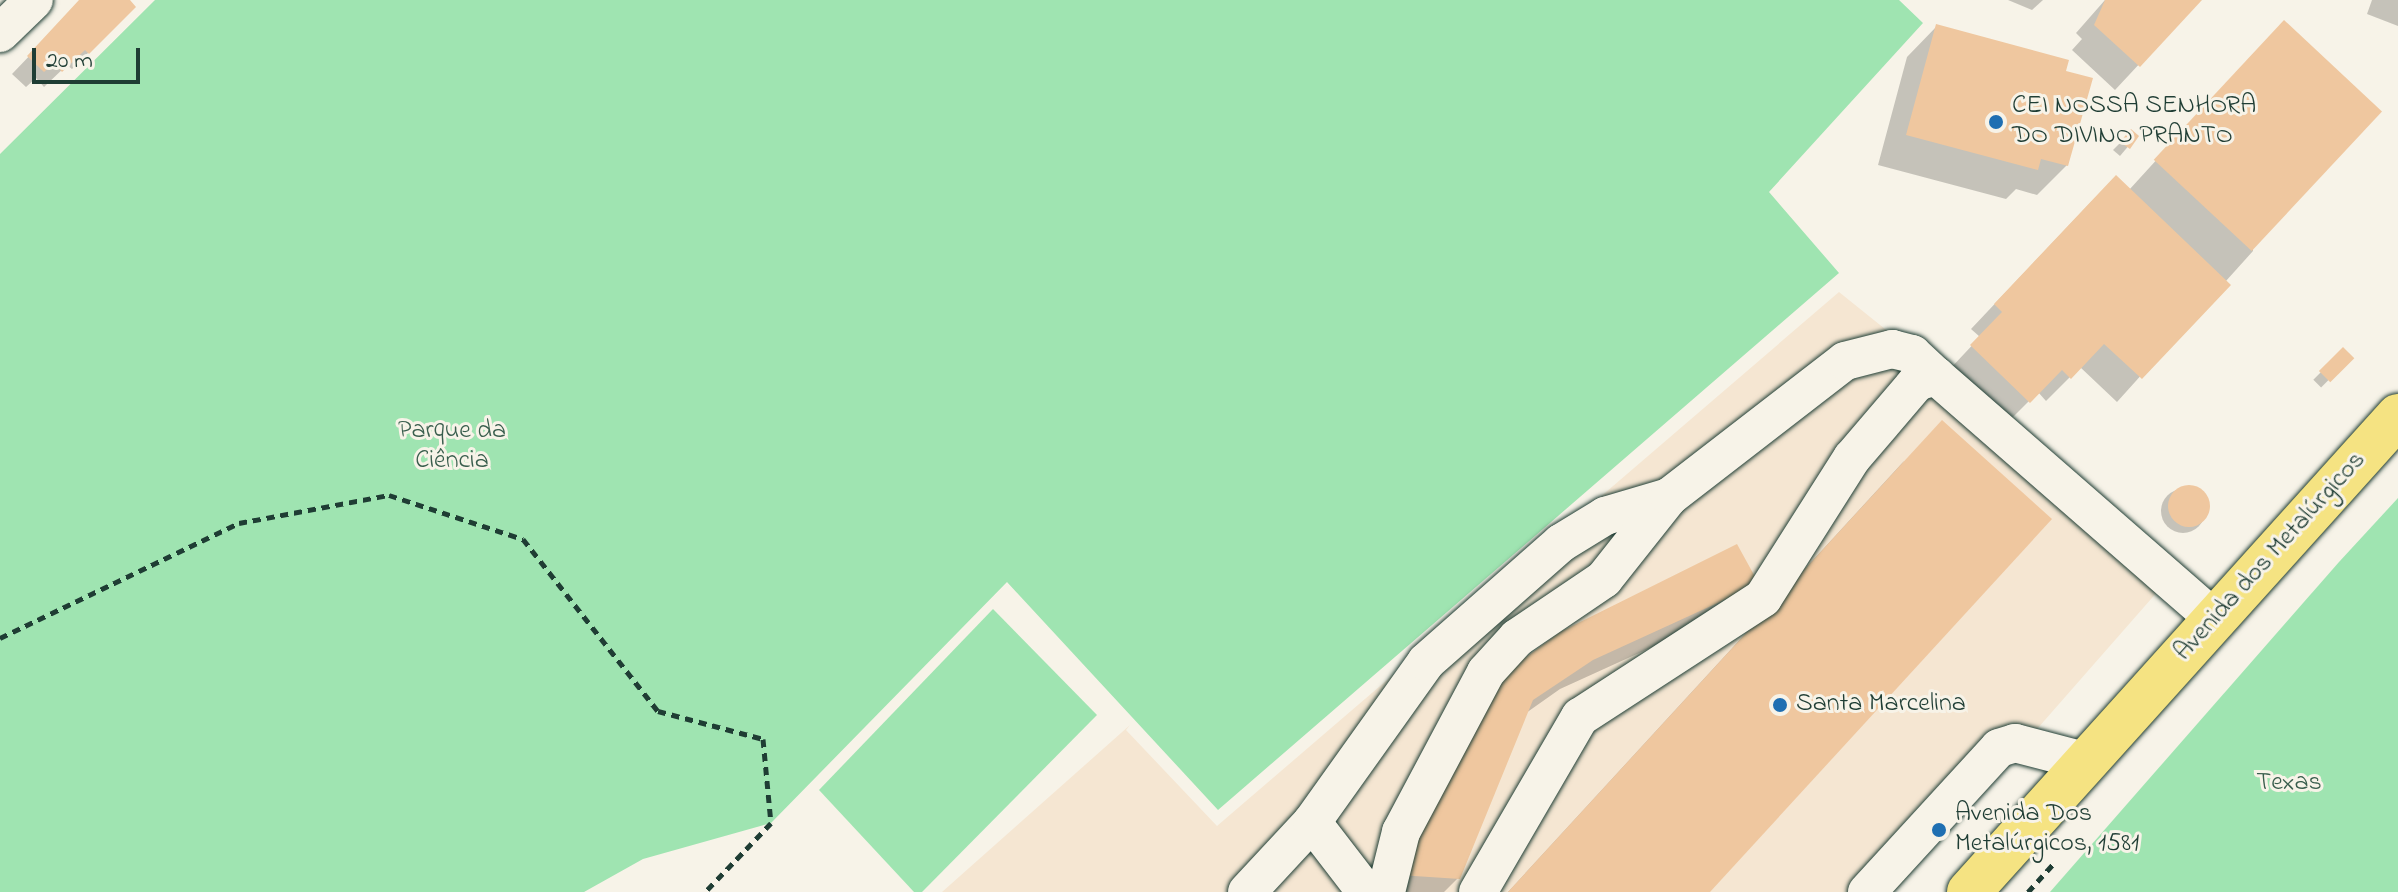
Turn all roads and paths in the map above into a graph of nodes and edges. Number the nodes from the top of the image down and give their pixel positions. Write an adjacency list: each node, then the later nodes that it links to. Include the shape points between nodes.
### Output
1 (34, 0): 2 (lane)
2 (0, 33)
3 (1936, 376): 5 (lane, via 1912,354 1892,349 1845,361); 6 (lane); 14 (lane, via 1894,402 1763,598 1580,717)
4 (2398, 416): 6 (main road, Avenida dos Metalúrgicos)
5 (1669, 497): 9 (lane, via 1605,516 1561,543 1426,662); 13 (lane, via 1604,579 1517,638 1486,672 1401,832)
6 (2215, 619): 8 (main road, Avenida dos Metalúrgicos)
7 (0, 638): 10 (path, via 239,523 359,500 389,495 523,539 658,711 763,739 771,823)
8 (2084, 761): 15 (lane, via 2015,743 1999,748); 16 (main road, Avenida dos Metalúrgicos)
9 (1312, 822): 11 (lane); 12 (lane)
10 (705, 892)
11 (1247, 892)
12 (1366, 892)
13 (1386, 892)
14 (1478, 892)
15 (1867, 892)
16 (1969, 892)

